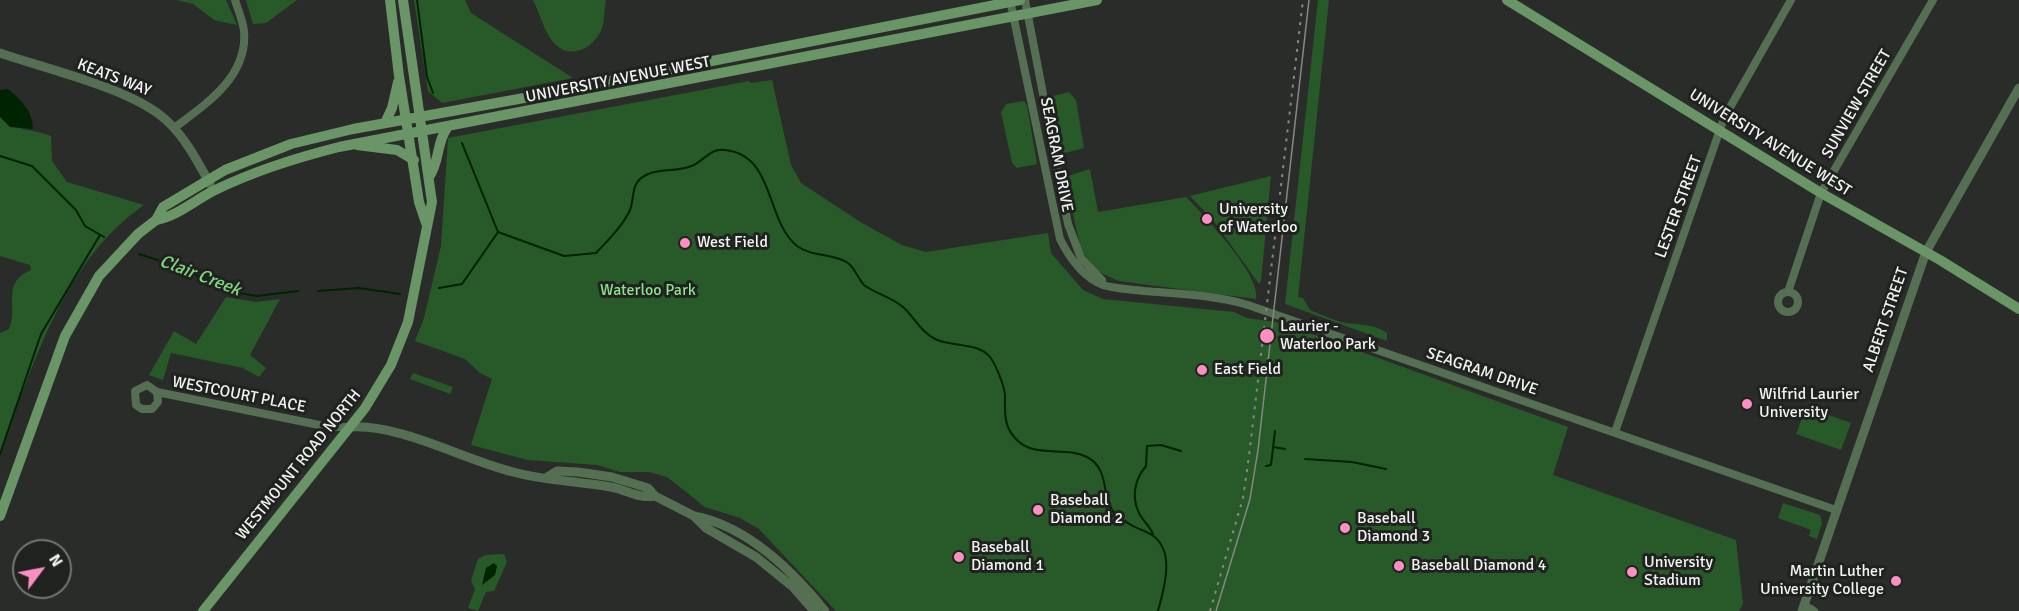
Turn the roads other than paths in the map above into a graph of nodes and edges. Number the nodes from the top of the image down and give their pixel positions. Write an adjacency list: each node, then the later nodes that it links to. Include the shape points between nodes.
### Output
1 (235, 0): 17 (street, via 244,30 239,62 220,91)
2 (390, 0): 12 (main road, WESTMOUNT ROAD NORTH)
3 (403, 0): 14 (main road, WESTMOUNT ROAD NORTH)
4 (1016, 0): 9 (street, SEAGRAM DRIVE); 10 (street, SEAGRAM DRIVE); 14 (main road, UNIVERSITY AVENUE WEST)
5 (1097, 0): 9 (main road, UNIVERSITY AVENUE WEST)
6 (1791, 0): 19 (street, LESTER STREET)
7 (1933, 0): 27 (street, SUNVIEW STREET)
8 (1515, 2): 19 (main road, UNIVERSITY AVENUE WEST)
9 (1027, 14): 10 (main road, UNIVERSITY AVENUE WEST); 31 (street, SEAGRAM DRIVE, via 1070,234 1088,268)
10 (1013, 16): 18 (main road, UNIVERSITY AVENUE WEST); 31 (street, SEAGRAM DRIVE, via 1060,239 1081,270 1102,285)
11 (0, 53): 17 (street, KEATS WAY, via 128,96 156,111)
12 (399, 76): 15 (main road, WESTMOUNT ROAD NORTH); 16 (main road, via 392,108)
13 (2019, 88): 30 (street, ALBERT STREET)
14 (421, 117): 15 (main road, UNIVERSITY AVENUE WEST); 20 (main road, WESTMOUNT ROAD NORTH)
15 (407, 119): 16 (main road, UNIVERSITY AVENUE WEST); 21 (main road, WESTMOUNT ROAD NORTH)
16 (384, 123): 25 (main road, UNIVERSITY AVENUE WEST, via 291,144)
17 (174, 128): 25 (street, KEATS WAY)
18 (447, 128): 20 (main road, UNIVERSITY AVENUE WEST); 24 (main road)
19 (1719, 131): 27 (main road, UNIVERSITY AVENUE WEST); 36 (street, LESTER STREET)
20 (424, 132): 21 (main road, UNIVERSITY AVENUE WEST); 24 (main road, WESTMOUNT ROAD NORTH)
21 (410, 134): 22 (main road, UNIVERSITY AVENUE WEST); 23 (main road, WESTMOUNT ROAD NORTH)
22 (354, 144): 23 (main road, via 397,150); 26 (main road, UNIVERSITY AVENUE WEST, via 279,163)
23 (414, 160): 29 (main road, WESTMOUNT ROAD NORTH)
24 (429, 177): 29 (main road, WESTMOUNT ROAD NORTH, via 432,202)
25 (208, 180): 26 (street, KEATS WAY); 28 (main road, UNIVERSITY AVENUE WEST, via 163,207)
26 (214, 191): 28 (main road, UNIVERSITY AVENUE WEST, via 169,217)
27 (1821, 193): 30 (main road, UNIVERSITY AVENUE WEST); 32 (street, SUNVIEW STREET)
28 (156, 220): 38 (main road, UNIVERSITY AVENUE WEST, via 118,253 84,300 65,336)
29 (426, 223): 35 (main road, WESTMOUNT ROAD NORTH, via 417,286 405,330 382,383)
30 (1926, 252): 33 (main road, UNIVERSITY AVENUE WEST); 37 (street, ALBERT STREET)
31 (1113, 287): 36 (street, SEAGRAM DRIVE, via 1220,298 1248,305)
32 (1788, 292)
33 (2019, 309)
34 (157, 392): 35 (street, WESTCOURT PLACE, via 329,427)
35 (351, 427): 39 (street, via 381,428 515,473 547,477 557,471 612,477 648,488 655,496); 41 (main road, WESTMOUNT ROAD NORTH)
36 (1615, 432): 37 (street, SEAGRAM DRIVE)
37 (1836, 510): 40 (street, ALBERT STREET)
38 (0, 516)
39 (694, 516): 42 (street, via 793,586); 43 (street, via 712,519 761,548 793,574)
40 (1803, 608): 44 (street)
41 (203, 611)
42 (814, 611)
43 (825, 611)
44 (1814, 611)

